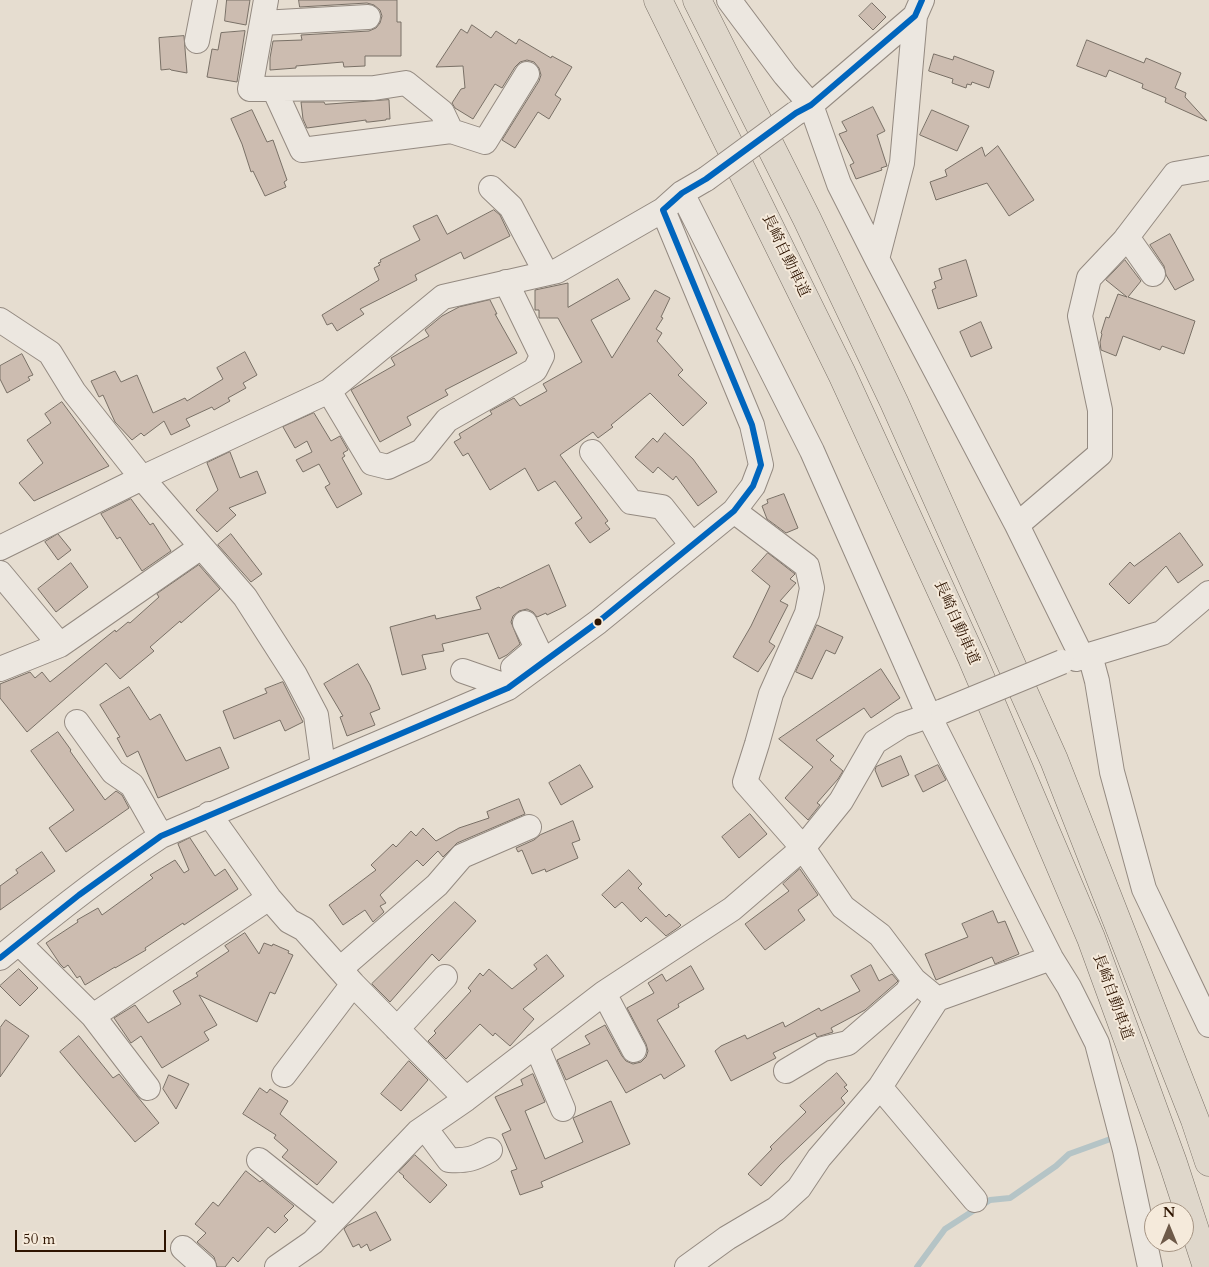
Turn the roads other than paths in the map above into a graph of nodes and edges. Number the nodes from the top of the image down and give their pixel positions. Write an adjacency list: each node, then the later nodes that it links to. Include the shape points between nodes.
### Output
1 (205, 0): 8 (street)
2 (658, 0): 77 (highway, 長崎自動車道, via 842,374 972,658 1091,938 1173,1162)
3 (696, 0): 69 (highway, via 807,219 894,402 1054,760)
4 (730, 0): 11 (street, via 784,75)
5 (918, 8): 11 (street); 18 (street, via 902,163)
6 (264, 11): 7 (street); 10 (street, via 250,89)
7 (368, 17)
8 (197, 41)
9 (527, 74): 12 (street, via 485,142)
10 (274, 89): 12 (street, via 374,88 406,83 442,112); 12 (street, via 302,150)
11 (804, 109): 15 (street, bridge); 18 (street)
12 (451, 131)
13 (1209, 168): 17 (street, via 1175,174)
14 (491, 188): 19 (street, via 511,207)
15 (682, 193): 16 (street); 39 (street, via 812,451)
16 (663, 210): 19 (street, via 586,255); 26 (street, via 754,433 761,465 753,486)
17 (1127, 237): 20 (street); 27 (street, via 1089,278 1080,316 1100,410 1100,454)
18 (877, 259): 27 (street)
19 (546, 273): 21 (street)
20 (1153, 274)
21 (506, 282): 23 (street, via 443,296); 23 (street, via 542,356 534,370 447,420 422,451 388,467 372,463)
22 (0, 320): 25 (street, via 50,353 74,392)
23 (329, 391): 25 (street)
24 (592, 452): 28 (street, via 631,502 662,507)
25 (142, 478): 29 (street); 30 (street)
26 (734, 511): 28 (street); 45 (street, via 807,566 812,588 806,613 771,694 745,782)
27 (1017, 525): 35 (street)
28 (692, 545): 38 (street, via 598,622)
29 (201, 547): 34 (street); 41 (street, via 244,596 295,675 316,715)
30 (0, 548)
31 (0, 573): 34 (street)
32 (1209, 593): 35 (street, via 1162,633)
33 (525, 623): 38 (street, via 536,648 511,670)
34 (60, 645): 36 (street)
35 (1078, 658): 39 (street, bridge); 56 (street, via 1097,681 1112,772 1144,889)
36 (0, 670)
37 (463, 671): 38 (street)
38 (512, 685): 41 (street)
39 (936, 714): 45 (street, via 902,725 875,742 842,801); 49 (street)
40 (77, 722): 44 (street, via 114,772 132,785)
41 (324, 766): 42 (street)
42 (209, 814): 44 (street); 46 (street)
43 (529, 827): 50 (street, via 462,856)
44 (161, 836): 47 (street, via 48,918)
45 (802, 848): 52 (street, via 843,907 880,935); 53 (street, via 732,909)
46 (269, 898): 50 (street, via 289,921 304,929); 55 (street)
47 (19, 943): 48 (street); 55 (street)
48 (0, 958)
49 (1051, 958): 54 (street); 76 (street, via 1096,1043 1125,1150)
50 (346, 976): 57 (street); 61 (street)
51 (445, 977): 57 (street)
52 (914, 980): 54 (street); 60 (street, via 907,992 848,1043 823,1049)
53 (604, 994): 58 (street); 59 (street)
54 (937, 999): 62 (street)
55 (93, 1016): 63 (street)
56 (1209, 1025)
57 (397, 1029): 64 (street)
58 (536, 1045): 64 (street); 65 (street)
59 (634, 1050)
60 (786, 1071)
61 (284, 1075)
62 (880, 1087): 70 (street); 75 (street, via 793,1194 776,1209)
63 (148, 1088)
64 (466, 1099): 66 (street)
65 (563, 1109)
66 (425, 1128): 67 (street, via 449,1160 475,1158); 71 (street)
67 (490, 1150)
68 (259, 1160): 71 (street)
69 (1209, 1162)
70 (975, 1200)
71 (334, 1220): 74 (street, via 313,1242)
72 (182, 1248): 73 (street)
73 (204, 1267)
74 (276, 1267)
75 (687, 1267)
76 (1150, 1267)
77 (1207, 1267)

